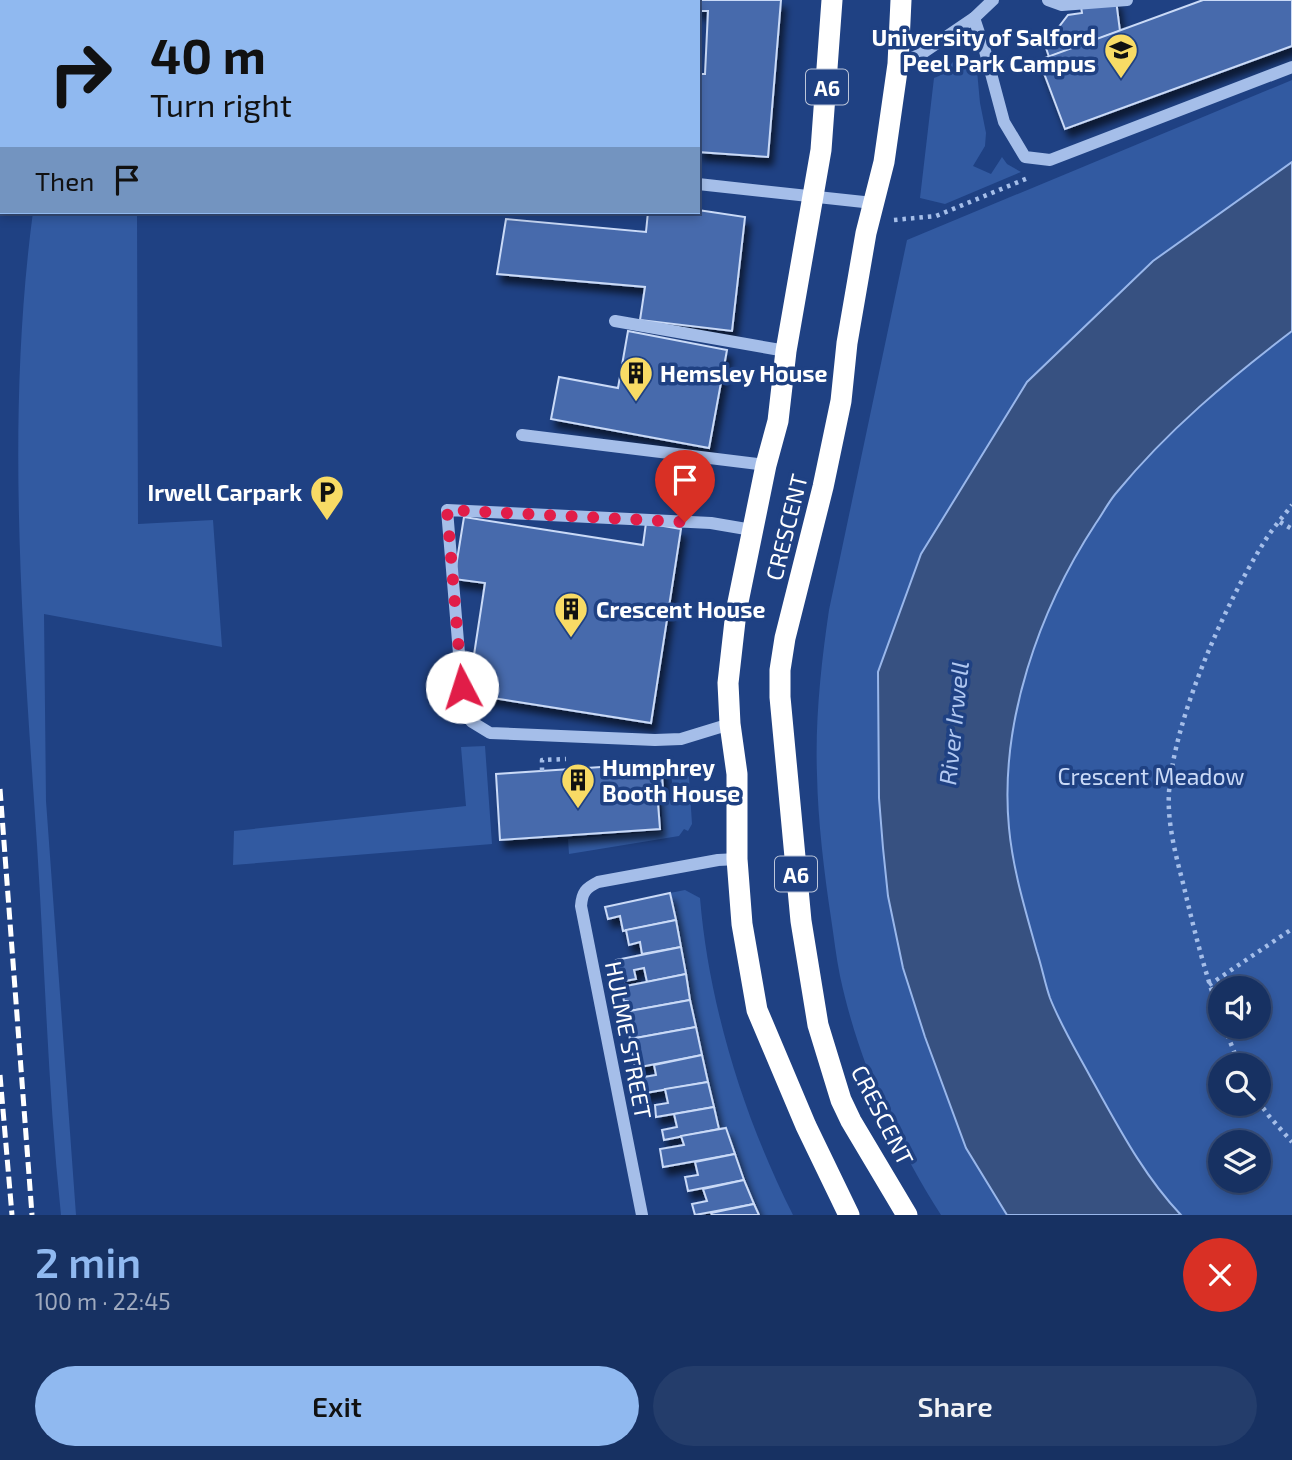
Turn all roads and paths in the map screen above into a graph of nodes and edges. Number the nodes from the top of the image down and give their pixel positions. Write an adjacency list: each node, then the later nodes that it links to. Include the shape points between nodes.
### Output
1 (832, 0): 11 (highway, CRESCENT / A6)
2 (901, 0): 7 (highway, CRESCENT / A6)
3 (993, 0): 6 (street)
4 (1048, 0): 5 (street, via 1062,5)
5 (1127, 0)
6 (974, 18): 7 (street); 9 (street, via 1004,122 1025,157)
7 (898, 64): 12 (highway, CRESCENT / A6, via 884,162)
8 (1292, 67): 9 (street)
9 (1050, 160): 13 (path, via 1037,175 936,216)
10 (700, 184): 11 (street)
11 (813, 197): 12 (street); 15 (highway, CRESCENT / A6)
12 (873, 203): 31 (highway, CRESCENT / A6, via 839,413 785,638 780,698 802,920 818,1025 846,1110)
13 (894, 220)
14 (615, 321): 15 (street)
15 (786, 351): 17 (highway, CRESCENT / A6, via 778,421)
16 (522, 435): 17 (street)
17 (766, 465): 21 (highway, CRESCENT / A6)
18 (1292, 505): 19 (path)
19 (1280, 522): 20 (path); 26 (path, via 1239,587 1202,669 1175,755 1169,793 1176,855)
20 (1292, 529)
21 (752, 530): 22 (highway, CRESCENT / A6, via 736,612 728,683); 22 (street, via 711,523 447,510 464,713 472,722 490,733 655,740 681,739)
22 (730, 724): 23 (highway, CRESCENT / A6, via 737,774)
23 (737, 859): 29 (street, HULME STREET, via 598,882 582,896); 30 (highway, CRESCENT / A6, via 743,938 757,1010)
24 (1292, 929): 25 (path)
25 (1222, 976)
26 (1208, 981)
27 (1269, 1116): 28 (path)
28 (1292, 1142)
29 (642, 1215)
30 (849, 1215)
31 (907, 1215)

